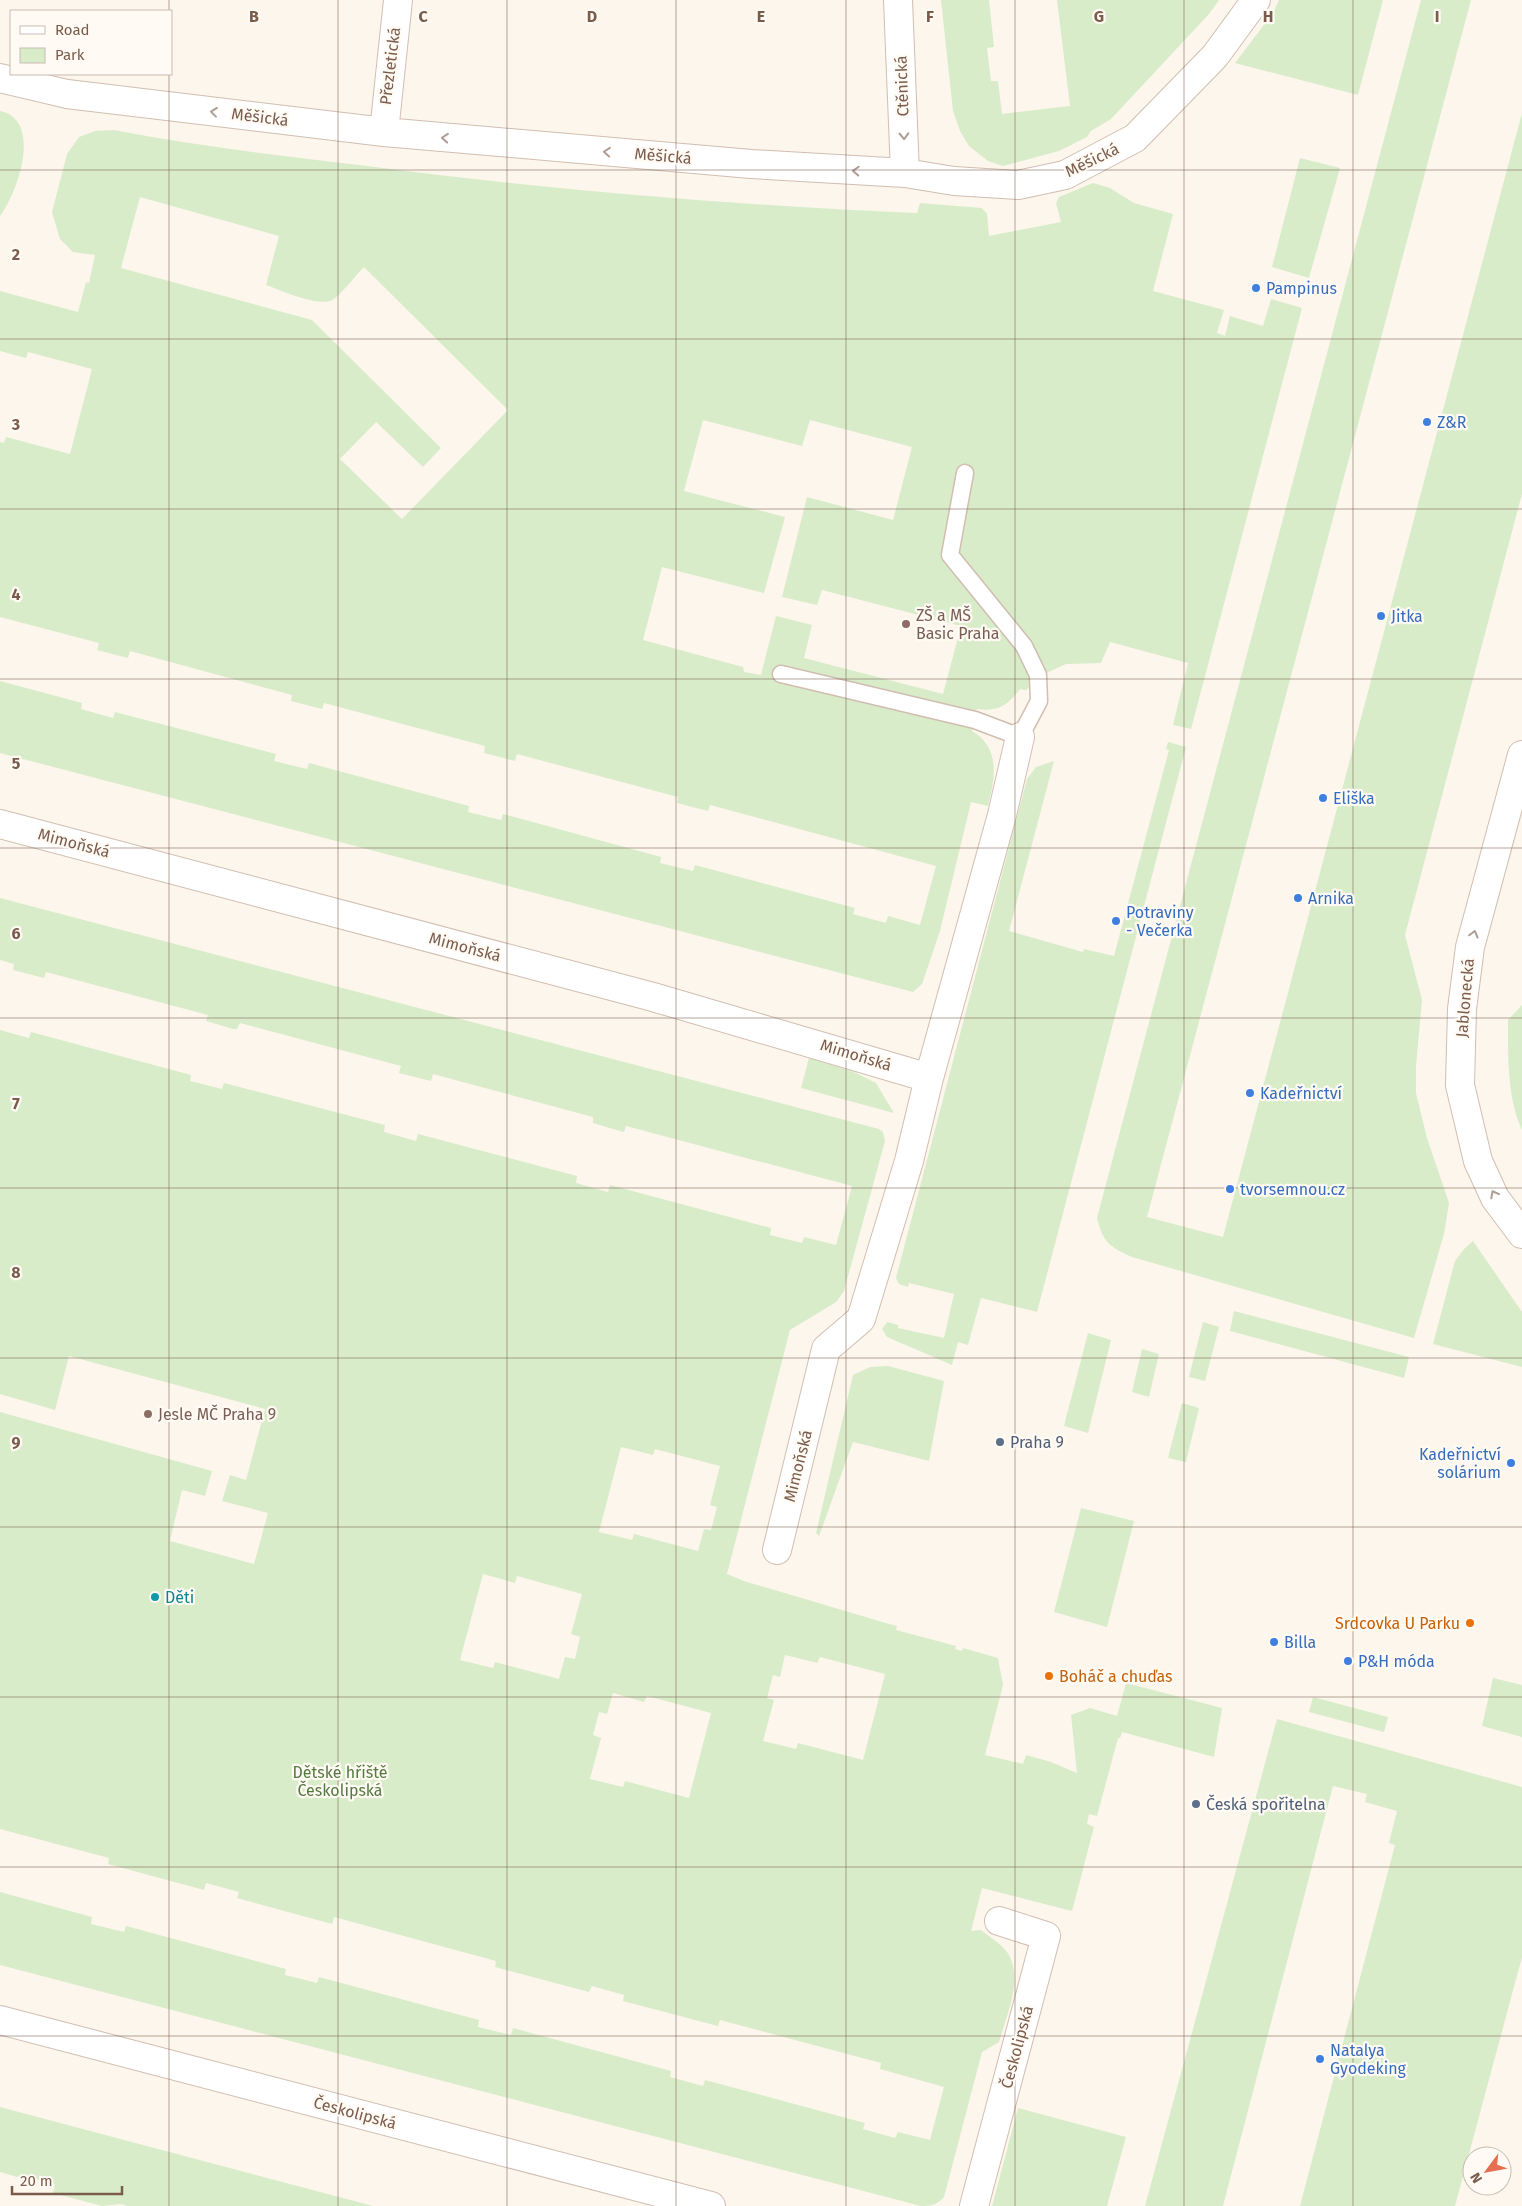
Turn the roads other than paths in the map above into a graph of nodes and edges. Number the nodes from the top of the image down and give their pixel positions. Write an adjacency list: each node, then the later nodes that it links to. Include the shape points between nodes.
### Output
1 (398, 0): 5 (street, Přezletická)
2 (898, 0): 6 (street, Ctěnická, one-way to 6)
3 (1256, 0): 6 (street, Měšická, via 1215,56 1135,138 1065,175 1018,185 954,181)
4 (0, 78): 5 (street, Měšická, one-way to 4, via 67,94)
5 (384, 132): 6 (street, Měšická, one-way to 5, via 751,164)
6 (905, 173)
7 (966, 473): 9 (lane, via 950,555 1024,646 1038,675 1039,701)
8 (781, 674): 9 (lane, via 975,720)
9 (1020, 737): 12 (street, Mimoňská, via 1002,815)
10 (1522, 755): 13 (street, Jablonecká, one-way to 10, via 1495,1198 1478,1161 1460,1085 1462,1009 1470,947)
11 (0, 824): 12 (street, Mimoňská, via 636,992)
12 (929, 1078): 14 (street, Mimoňská, via 909,1161 861,1319 826,1349)
13 (1522, 1234)
14 (777, 1550)
15 (999, 1920): 18 (street, Českolipská, via 1046,1936)
16 (0, 2020): 17 (street, Českolipská)
17 (711, 2206)
18 (974, 2206)

